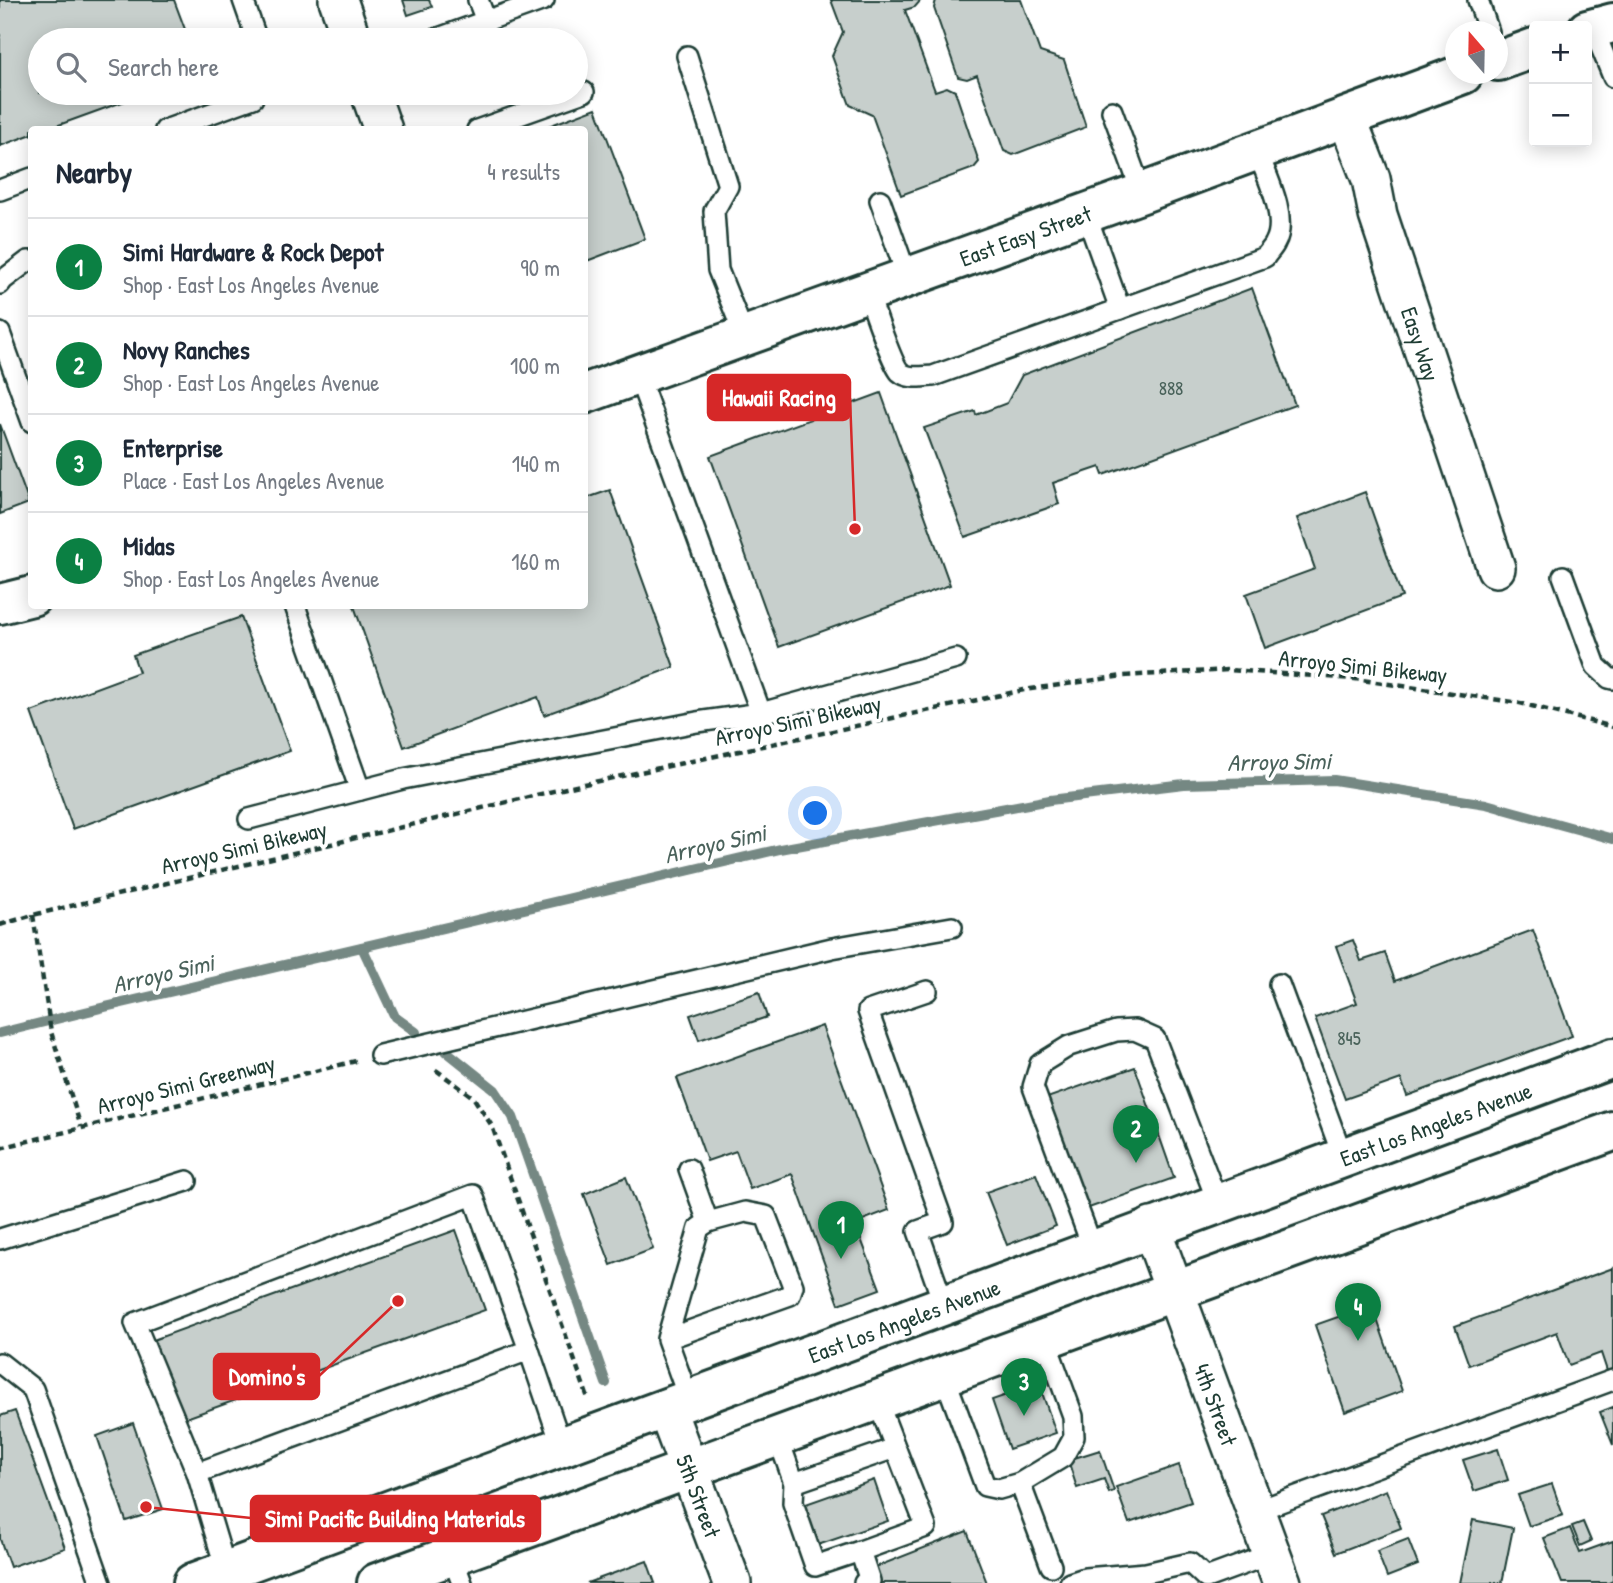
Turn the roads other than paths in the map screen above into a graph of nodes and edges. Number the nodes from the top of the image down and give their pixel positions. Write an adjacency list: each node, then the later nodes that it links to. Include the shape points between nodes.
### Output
1 (243, 0): 9 (lane)
2 (338, 0): 10 (street)
3 (478, 0): 6 (lane)
4 (544, 0): 6 (lane)
5 (1478, 0): 7 (lane)
6 (486, 21): 11 (lane)
7 (1488, 21)
8 (1598, 27): 13 (lane)
9 (253, 28)
10 (348, 28)
11 (466, 28)
12 (687, 56): 35 (lane, via 728,186 714,211 718,271)
13 (1613, 77)
14 (1445, 81): 19 (main road, East Easy Street)
15 (234, 105): 20 (lane)
16 (374, 105): 21 (street)
17 (547, 105): 22 (lane)
18 (1112, 111): 26 (lane)
19 (1347, 118): 23 (main road, East Easy Street); 39 (street, Easy Way, via 1371,178 1378,215)
20 (176, 126)
21 (382, 126)
22 (488, 126)
23 (1257, 151): 26 (main road, East Easy Street); 33 (lane, via 1280,224 1276,242 1265,257)
24 (28, 180): 25 (lane)
25 (0, 190)
26 (1142, 193): 28 (main road, East Easy Street)
27 (880, 201): 30 (lane)
28 (1086, 214): 30 (main road, East Easy Street); 33 (lane)
29 (28, 261): 31 (lane)
30 (908, 279): 32 (main road, East Easy Street)
31 (0, 284)
32 (868, 293): 33 (lane, via 895,361 901,372 913,377 933,376); 35 (main road, East Easy Street)
33 (1120, 309)
34 (0, 333): 38 (lane)
35 (745, 337): 36 (main road, East Easy Street)
36 (638, 375): 37 (main road, East Easy Street); 46 (lane)
37 (588, 393)
38 (28, 411)
39 (1496, 568)
40 (1563, 576): 45 (lane, via 1596,666)
41 (28, 597): 42 (main road)
42 (0, 604)
43 (296, 609): 47 (lane)
44 (956, 659): 46 (lane)
45 (1613, 679)
46 (761, 713): 47 (lane)
47 (360, 790): 48 (lane)
48 (249, 819)
49 (952, 927): 52 (lane, via 832,948)
50 (1279, 984): 55 (lane)
51 (926, 990): 64 (lane, via 869,1011 943,1222 918,1231)
52 (380, 1055)
53 (1613, 1058): 55 (main road, East Los Angeles Avenue)
54 (1613, 1131): 63 (main road)
55 (1343, 1157): 58 (main road, East Los Angeles Avenue)
56 (689, 1169): 59 (lane)
57 (187, 1181): 61 (lane)
58 (1218, 1203): 60 (main road, East Los Angeles Avenue); 62 (lane, via 1155,1039 1135,1030 1115,1031 1069,1046 1040,1064 1033,1087)
59 (708, 1222): 65 (lane, via 699,1228); 65 (lane, via 745,1212 766,1216 793,1286 790,1295)
60 (1151, 1227): 62 (main road, East Los Angeles Avenue); 63 (street, 4th Street)
61 (0, 1239)
62 (1093, 1250): 64 (main road, East Los Angeles Avenue)
63 (1174, 1291): 66 (main road); 80 (street, 4th Street)
64 (944, 1305): 72 (main road, East Los Angeles Avenue)
65 (667, 1339): 72 (lane)
66 (1045, 1339): 69 (main road); 79 (lane, via 1073,1416 1074,1437 1063,1457)
67 (529, 1350): 74 (lane); 77 (lane); 77 (lane, via 473,1195 135,1323)
68 (0, 1363): 86 (lane, via 33,1389)
69 (944, 1375): 71 (main road); 79 (lane, via 985,1486 999,1489)
70 (1613, 1381): 80 (lane)
71 (877, 1400): 73 (main road); 75 (lane)
72 (678, 1404): 74 (main road, East Los Angeles Avenue); 76 (street, 5th Street)
73 (778, 1436): 76 (main road); 78 (lane)
74 (562, 1447): 85 (main road, East Los Angeles Avenue)
75 (895, 1448): 78 (lane); 81 (lane, via 926,1527)
76 (690, 1469): 84 (main road); 88 (street, 5th Street)
77 (197, 1473): 85 (lane)
78 (794, 1483): 81 (lane, via 793,1503 815,1566)
79 (1020, 1483): 82 (lane)
80 (1256, 1511): 83 (street, 4th Street)
81 (860, 1551): 89 (lane, via 870,1581)
82 (1051, 1566)
83 (1277, 1568): 90 (lane, via 1206,1578 1190,1563)
84 (457, 1569): 87 (main road)
85 (210, 1577)
86 (101, 1583)
87 (377, 1583)
88 (732, 1583)
89 (864, 1583)
90 (1070, 1583)

